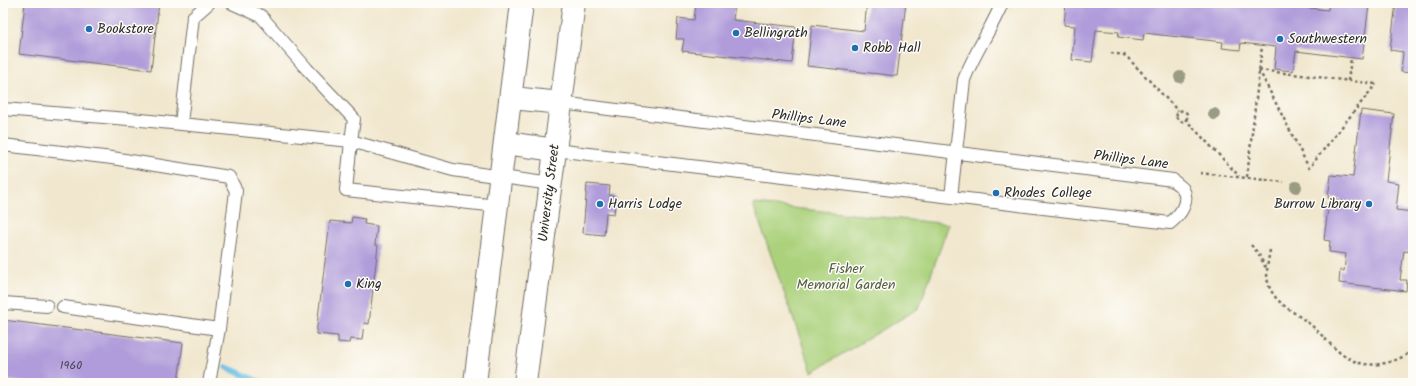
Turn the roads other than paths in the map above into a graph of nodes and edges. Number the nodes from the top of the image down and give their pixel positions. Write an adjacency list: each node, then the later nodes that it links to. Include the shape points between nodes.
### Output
1 (209, 3): 9 (lane, via 193,17)
2 (232, 3): 10 (lane, via 261,16 354,119)
3 (522, 3): 6 (main road)
4 (574, 3): 7 (main road, University Street)
5 (1002, 3): 14 (lane, via 964,80)
6 (512, 98): 7 (main road); 11 (main road)
7 (561, 103): 13 (main road, University Street); 14 (lane, Phillips Lane)
8 (3, 109): 9 (lane)
9 (181, 124): 10 (lane)
10 (351, 140): 15 (lane, via 453,170); 18 (lane, via 346,190)
11 (506, 143): 13 (main road); 15 (main road)
12 (3, 145): 22 (lane, via 112,158 229,177 236,191)
13 (555, 150): 16 (main road, University Street); 17 (lane, Phillips Lane)
14 (955, 153): 17 (lane); 17 (lane, Phillips Lane, via 1173,180 1182,189 1185,201 1180,214 1170,223)
15 (502, 176): 16 (lane); 18 (main road)
16 (551, 184): 25 (main road, University Street)
17 (951, 197)
18 (498, 206): 24 (main road)
19 (3, 303): 20 (lane)
20 (47, 306)
21 (64, 307): 22 (lane)
22 (218, 329): 23 (lane)
23 (209, 383)
24 (475, 383)
25 (525, 383)

